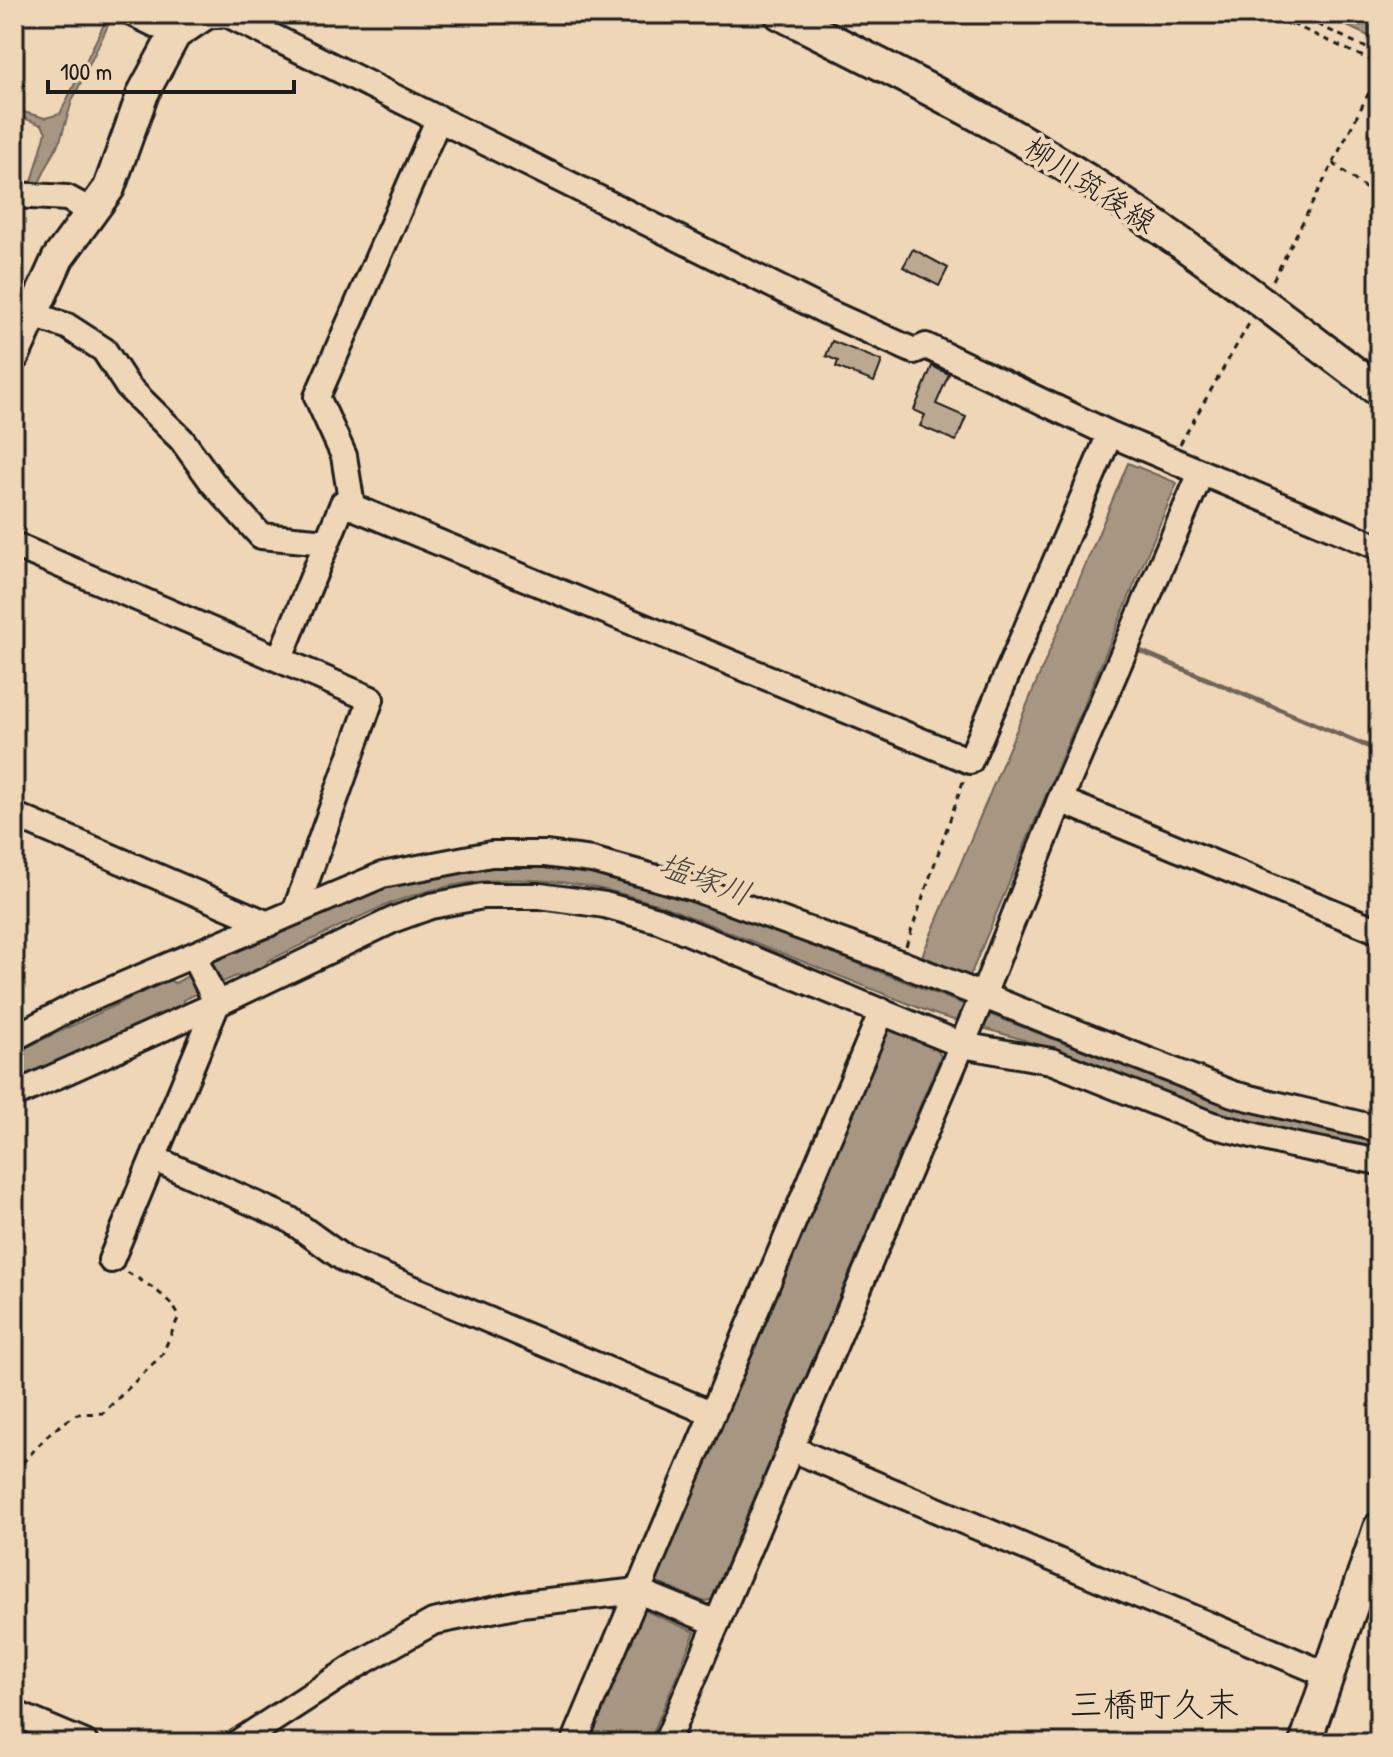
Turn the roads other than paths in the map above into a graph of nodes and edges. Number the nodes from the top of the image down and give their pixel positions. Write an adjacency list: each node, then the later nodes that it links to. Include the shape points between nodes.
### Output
1 (134, 14): 4 (street)
2 (780, 14): 10 (main road, 柳川筑後線, via 932,90 1094,184 1230,277)
3 (204, 15): 4 (main road); 5 (street, via 227,14)
4 (175, 34): 7 (main road, via 143,93 109,188)
5 (439, 118): 11 (street, via 825,311 914,351 926,346); 13 (street, via 317,397 344,456)
6 (14, 195): 7 (street, via 67,198)
7 (91, 211): 8 (main road, via 58,258)
8 (33, 315): 9 (main road); 14 (street, via 67,326 104,350 128,387 182,440 261,536)
9 (14, 355)
10 (1379, 391)
11 (1110, 434): 12 (street); 13 (street, via 970,761)
12 (1201, 473): 16 (street); 18 (street)
13 (352, 506): 14 (street, via 343,503)
14 (327, 542): 17 (street)
15 (14, 545): 17 (street)
16 (1379, 547)
17 (280, 658): 20 (street, via 371,699)
18 (1060, 800): 22 (street); 24 (street)
19 (14, 815): 21 (street)
20 (295, 912): 21 (street); 24 (street, via 382,875 491,854 545,854 649,874)
21 (268, 924): 23 (street)
22 (1379, 931)
23 (194, 957): 25 (street); 27 (street, via 78,1004)
24 (983, 995): 28 (street); 30 (street, via 1233,1094)
25 (215, 1000): 26 (street, via 431,906 483,896 540,896 605,905 658,920); 29 (street); 31 (street)
26 (882, 1011): 28 (street); 34 (street)
27 (14, 1038)
28 (962, 1045): 32 (street, via 1051,1061 1212,1125); 35 (street)
29 (14, 1095)
30 (1379, 1129)
31 (155, 1159): 33 (street); 34 (street, via 289,1219 347,1261)
32 (1379, 1162)
33 (111, 1260)
34 (711, 1413): 37 (street)
35 (790, 1448): 38 (street); 39 (street)
36 (1378, 1534): 39 (main road)
37 (638, 1591): 38 (street); 42 (street, via 521,1604 433,1622); 43 (street)
38 (717, 1623): 44 (street)
39 (1328, 1675): 45 (main road)
40 (14, 1713): 41 (street)
41 (85, 1743)
42 (237, 1743)
43 (574, 1743)
44 (666, 1743)
45 (1305, 1743)

